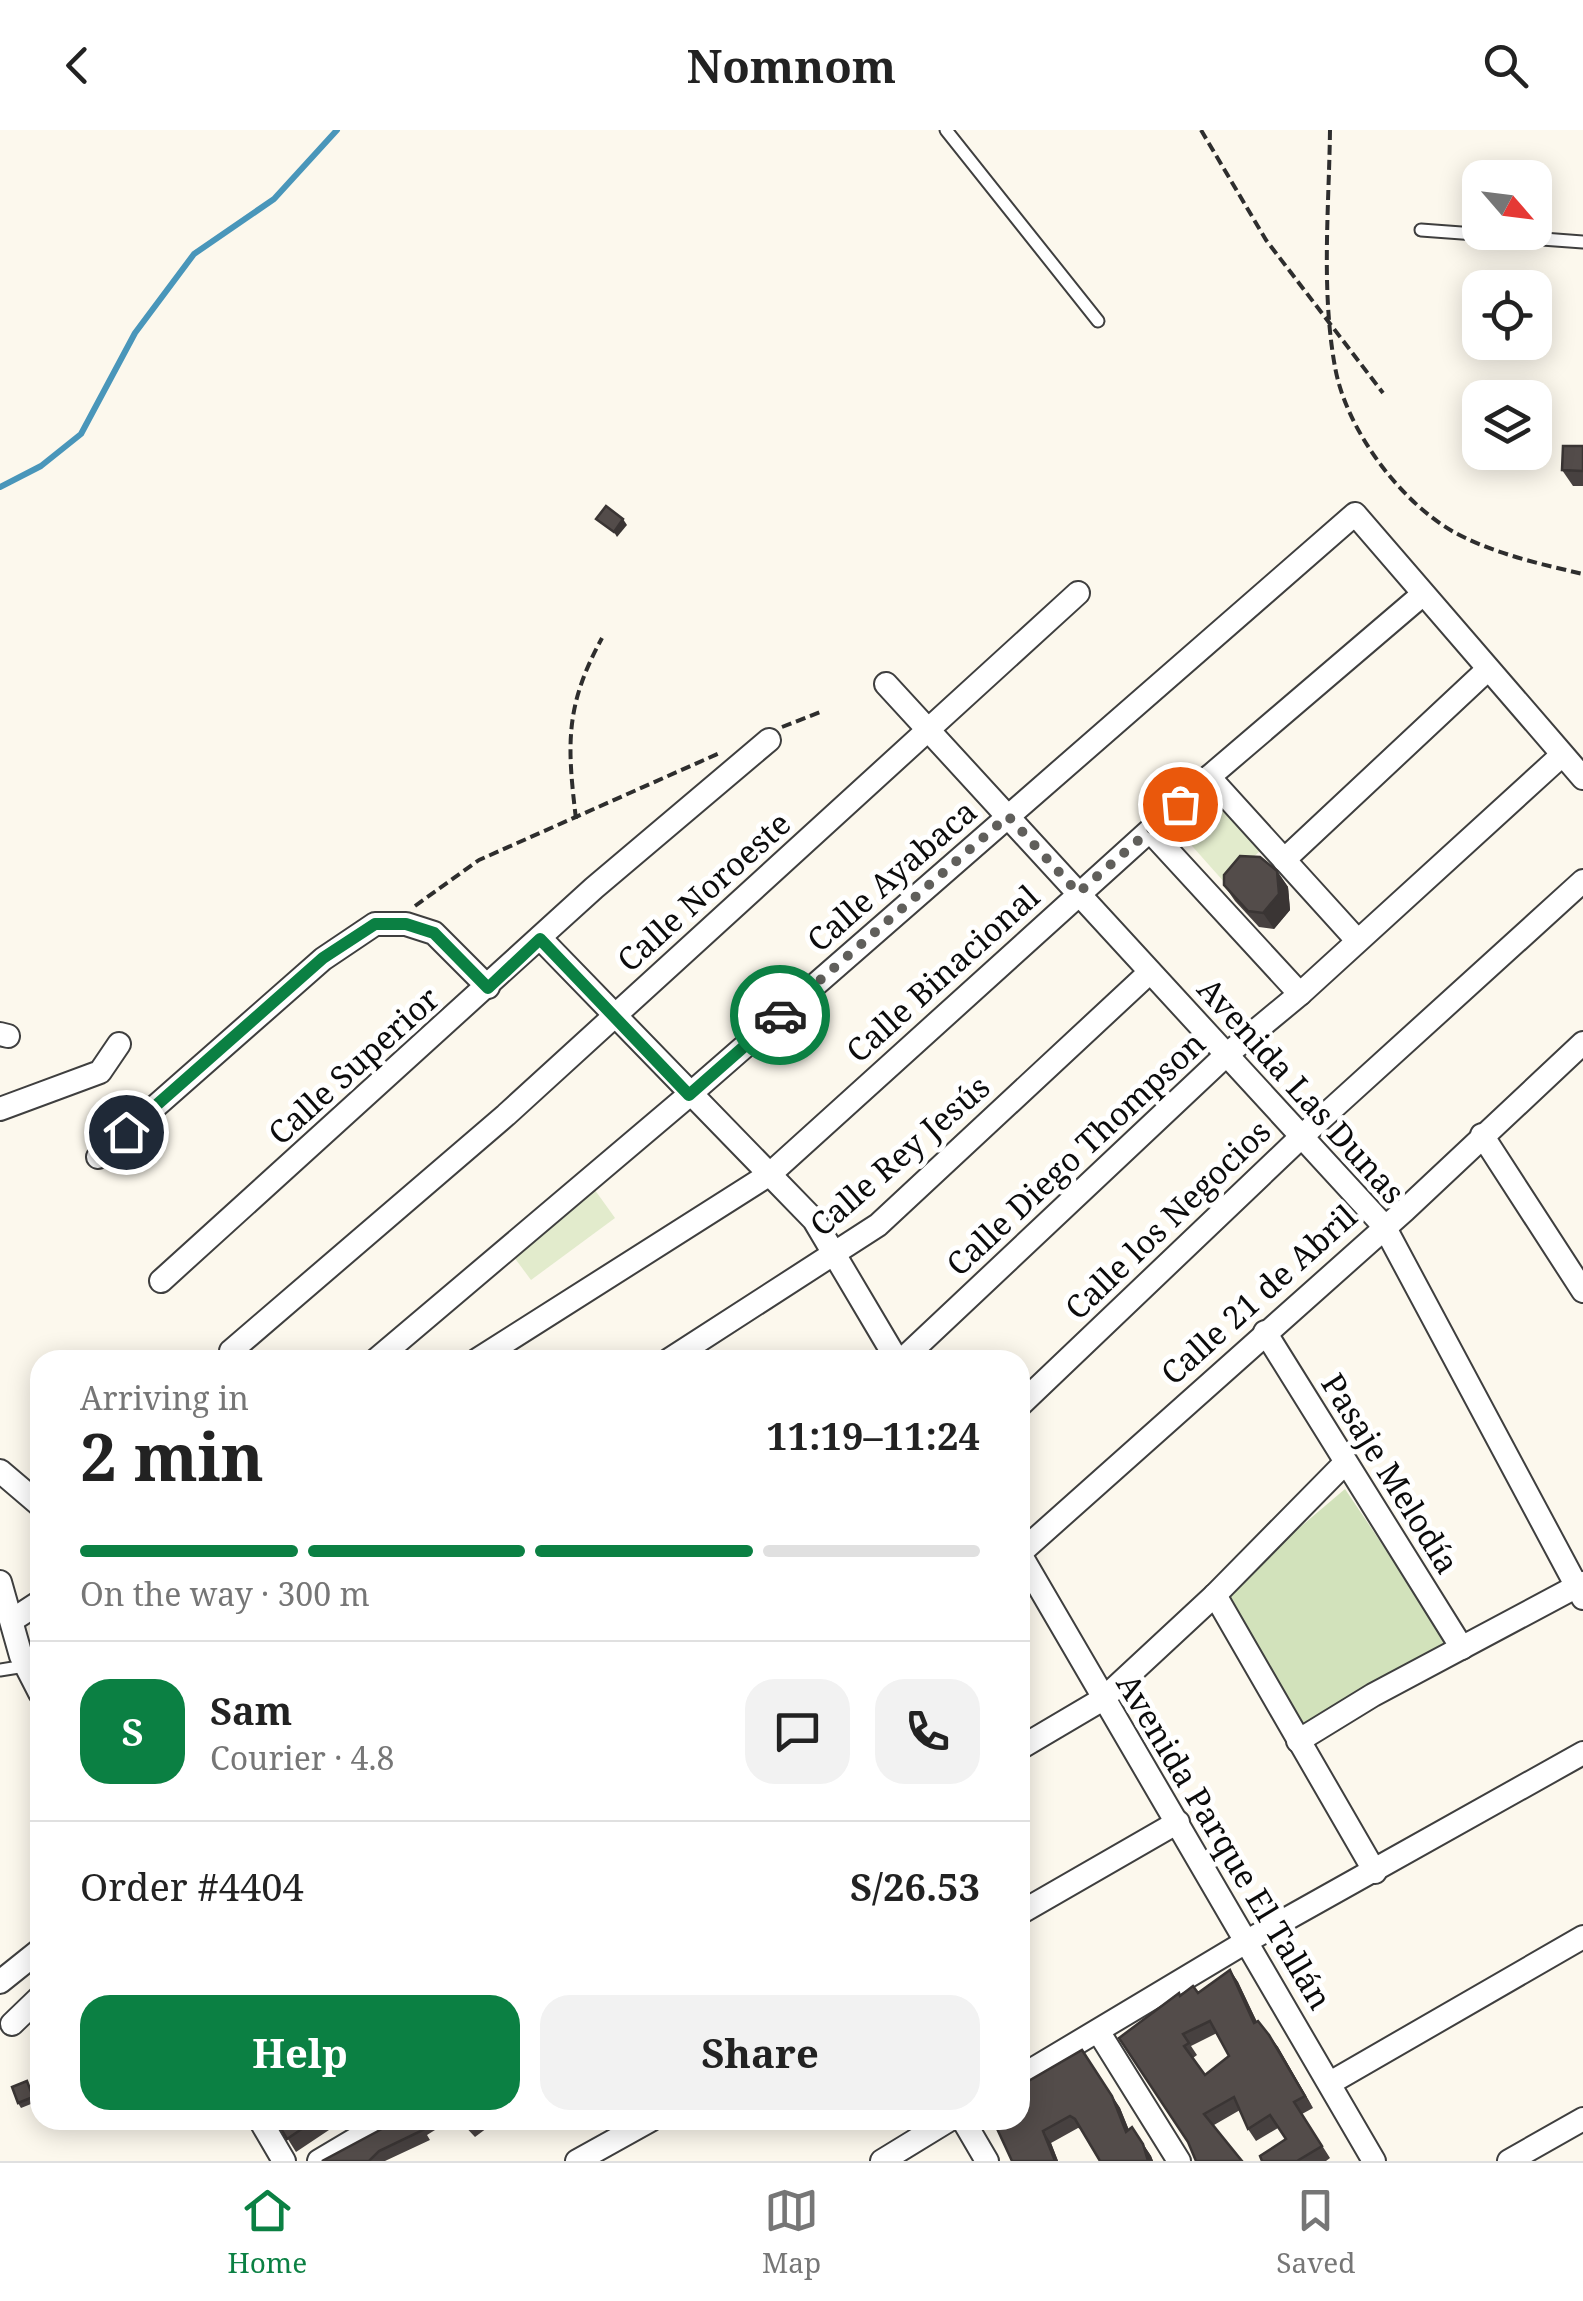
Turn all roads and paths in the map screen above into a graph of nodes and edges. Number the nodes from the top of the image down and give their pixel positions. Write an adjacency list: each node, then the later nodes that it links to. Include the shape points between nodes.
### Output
1 (946, 130): 6 (lane)
2 (1201, 130): 7 (path, via 1266,240)
3 (1330, 130): 7 (path)
4 (1421, 230): 5 (lane)
5 (1583, 242)
6 (1098, 321)
7 (1331, 325): 8 (path); 9 (path, via 1335,371 1361,431 1378,463 1417,508 1508,554)
8 (1383, 393)
9 (1583, 574)
10 (1078, 593): 16 (street, Calle Noroeste)
11 (1422, 594): 13 (street); 20 (street, Calle Binacional); 22 (street, Calle Ayabaca, via 1355,514)
12 (602, 638): 23 (path, via 574,696)
13 (1486, 671): 19 (street); 25 (street)
14 (886, 684): 16 (street, Avenida Las Dunas)
15 (823, 712): 17 (path)
16 (929, 730): 22 (street, Avenida Las Dunas); 34 (street, Calle Noroeste)
17 (775, 734): 29 (street, Calle Superior)
18 (726, 750): 23 (path)
19 (1562, 755): 21 (street); 30 (street, Calle Diego Thompson)
20 (1209, 777): 24 (street, Calle Binacional); 25 (street)
21 (1583, 778)
22 (1008, 816): 27 (street, Avenida Las Dunas); 38 (street, Calle Ayabaca)
23 (576, 819): 28 (path, via 479,860)
24 (1150, 831): 27 (street, Calle Binacional); 33 (street)
25 (1284, 860): 30 (street)
26 (1583, 882): 41 (street, Calle los Negocios)
27 (1078, 893): 31 (street, Avenida Las Dunas); 43 (street, Calle Binacional)
28 (391, 924): 32 (street, via 434,933); 42 (street, via 375,924 323,958)
29 (540, 939): 32 (street, Calle Superior); 34 (street)
30 (1356, 939): 33 (street, Calle Diego Thompson)
31 (1150, 972): 37 (street, Avenida Las Dunas); 46 (street, Calle Rey Jesús, via 878,1225)
32 (488, 988): 48 (street, Calle Superior)
33 (1300, 994): 37 (street, Calle Diego Thompson)
34 (613, 1016): 38 (street); 50 (street, Calle Noroeste)
35 (1583, 1043): 40 (street, Calle 21 de Abril)
36 (119, 1044): 39 (street, via 100,1072)
37 (1224, 1056): 41 (street, Avenida Las Dunas); 56 (street, Calle Diego Thompson)
38 (689, 1095): 43 (street); 51 (street, Calle Ayabaca)
39 (0, 1108)
40 (1482, 1135): 44 (street, Calle 21 de Abril); 47 (street)
41 (1300, 1138): 44 (street, Avenida Las Dunas); 57 (street, Calle los Negocios)
42 (98, 1157)
43 (770, 1174): 46 (street); 53 (street, Calle Binacional)
44 (1384, 1226): 49 (street, Calle 21 de Abril); 64 (street, Avenida Las Dunas)
45 (531, 1232): 52 (street, Calle Ayabaca)
46 (837, 1254): 54 (street, Calle Rey Jesús); 55 (street)
47 (1580, 1279)
48 (161, 1281)
49 (1265, 1332): 58 (street, Pasaje Melodía); 61 (street, Calle 21 de Abril)
50 (242, 1350)
51 (389, 1350)
52 (389, 1350)
53 (493, 1350)
54 (685, 1350)
55 (893, 1350)
56 (910, 1350)
57 (1030, 1395)
58 (1345, 1463): 65 (street); 68 (street, Pasaje Melodía)
59 (0, 1471): 60 (street)
60 (30, 1496)
61 (1030, 1544)
62 (1030, 1571): 72 (street, Avenida Parque El Tallán)
63 (0, 1582): 67 (street)
64 (1581, 1590): 68 (street)
65 (1214, 1595): 72 (street); 73 (street)
66 (30, 1609): 67 (street)
67 (14, 1619): 69 (street)
68 (1462, 1648): 73 (street)
69 (26, 1666): 70 (lane); 71 (street)
70 (0, 1670)
71 (30, 1674)
72 (1103, 1699): 74 (street); 76 (street, Avenida Parque El Tallán)
73 (1298, 1741): 77 (street)
74 (1030, 1742)
75 (1583, 1753): 77 (street)
76 (1178, 1822): 78 (street); 80 (street, Avenida Parque El Tallán)
77 (1375, 1872): 80 (street)
78 (1030, 1908)
79 (1583, 1938): 87 (street)
80 (1248, 1940): 85 (street); 87 (street, Avenida Parque El Tallán)
81 (30, 1958): 82 (street)
82 (0, 1982)
83 (30, 2007): 84 (street)
84 (12, 2024)
85 (1098, 2031): 86 (street); 99 (street)
86 (1030, 2072)
87 (1330, 2083): 100 (street, Avenida Parque El Tallán)
88 (1583, 2118): 101 (street)
89 (266, 2130): 94 (street)
90 (371, 2130): 95 (street)
91 (634, 2130): 96 (street)
92 (933, 2130): 97 (street)
93 (969, 2130): 98 (street)
94 (284, 2161)
95 (318, 2161)
96 (577, 2161)
97 (882, 2161)
98 (987, 2161)
99 (1180, 2161)
100 (1374, 2161)
101 (1508, 2161)

